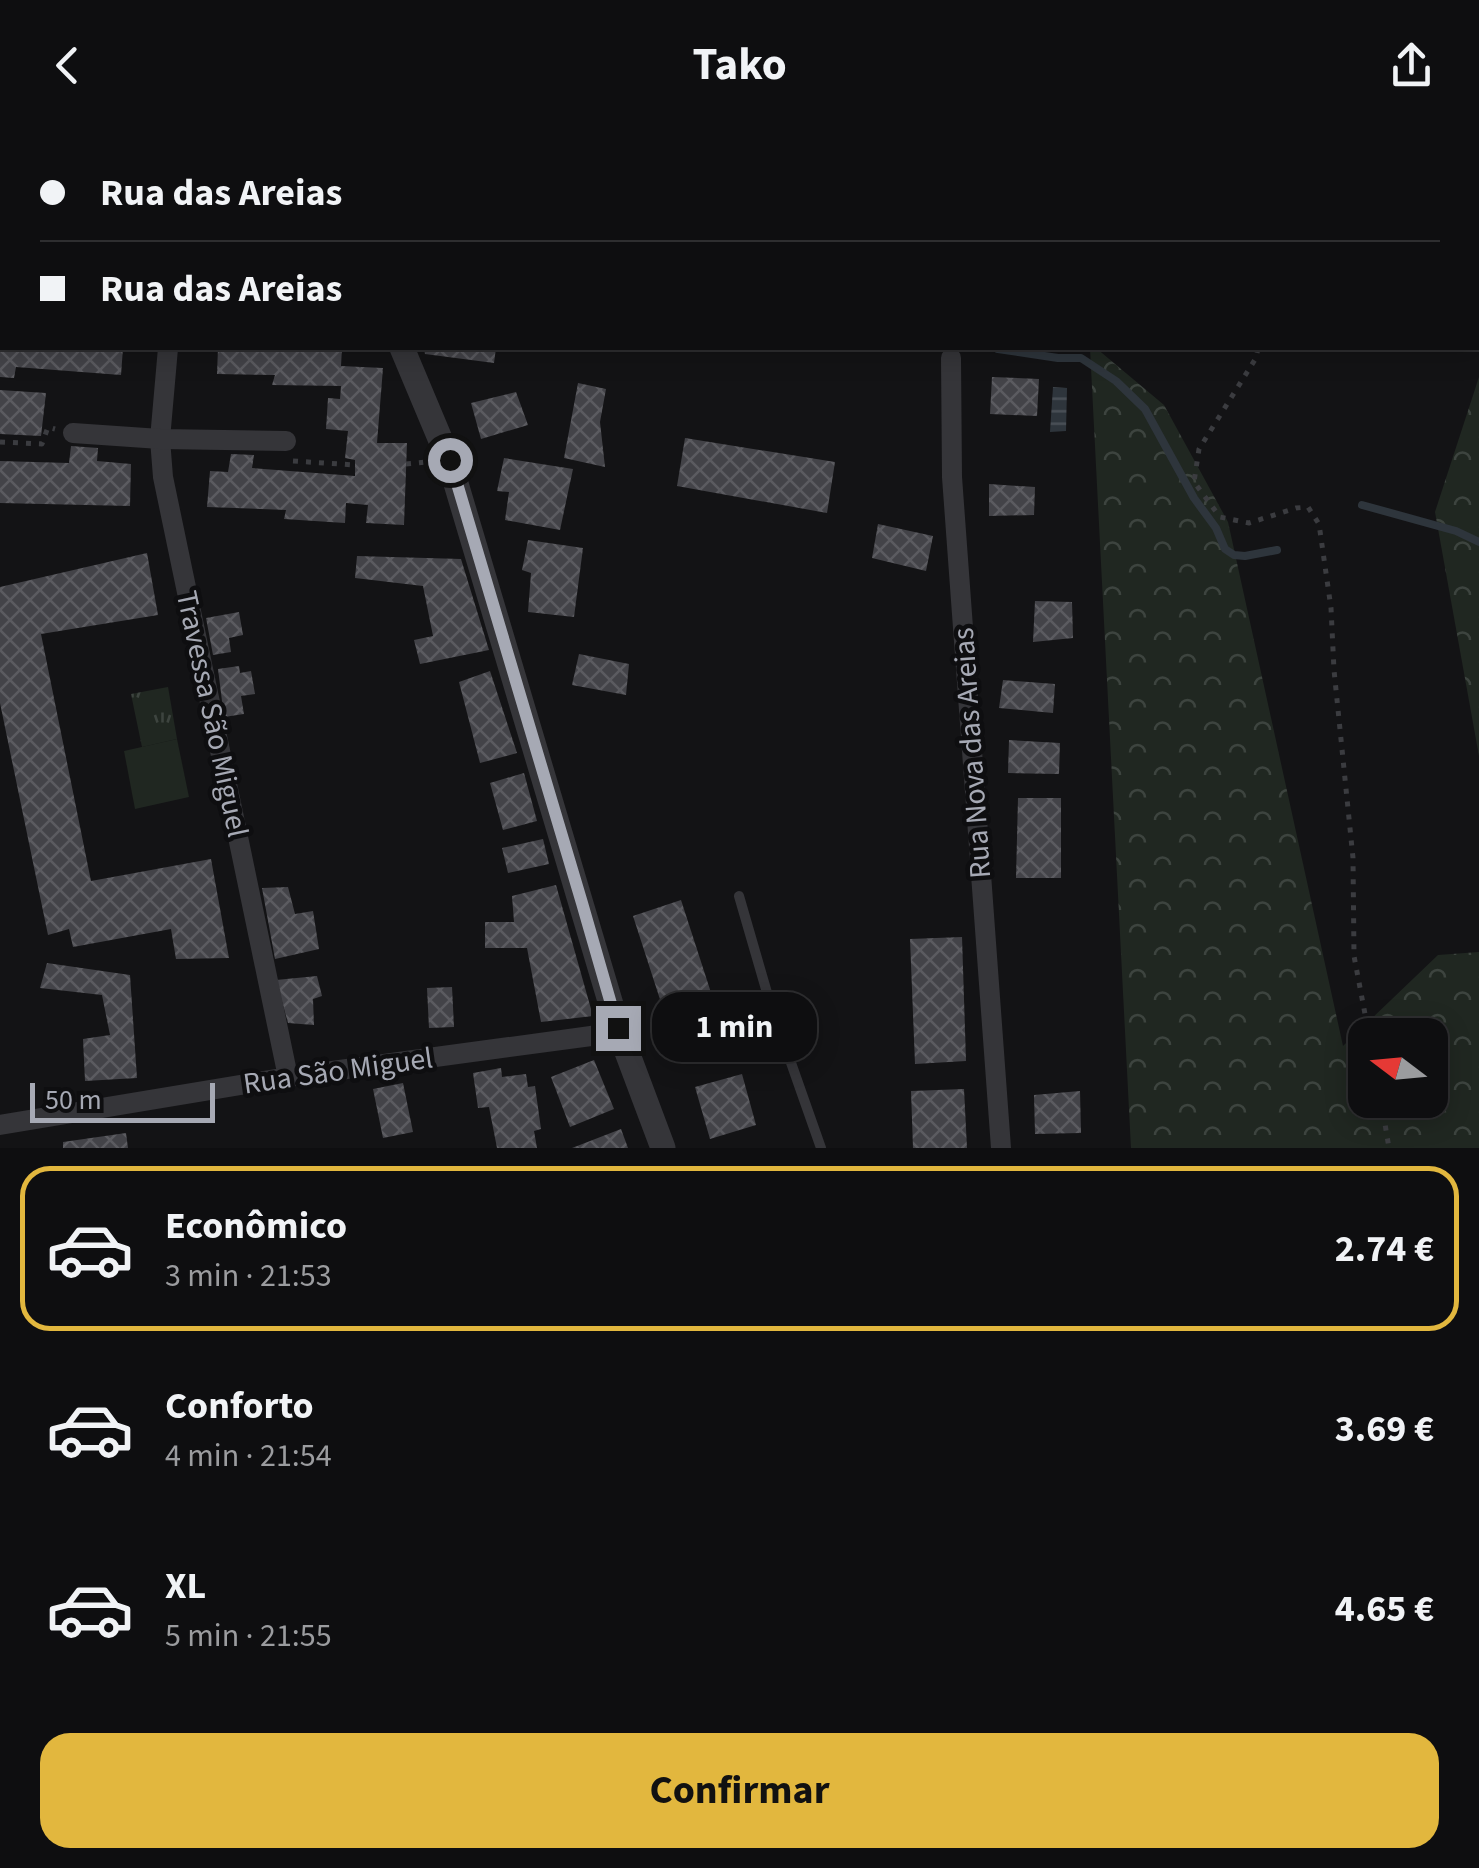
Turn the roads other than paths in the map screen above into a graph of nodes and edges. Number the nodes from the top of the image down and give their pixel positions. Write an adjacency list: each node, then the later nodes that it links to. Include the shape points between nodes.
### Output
1 (168, 350): 7 (street, Travessa São Miguel)
2 (391, 350): 5 (street)
3 (403, 350): 5 (street)
4 (951, 358): 15 (street, Rua Nova das Areias, via 952,476)
5 (419, 384): 10 (street, via 450,460)
6 (73, 433): 7 (street)
7 (160, 439): 8 (street); 11 (street, Travessa São Miguel)
8 (286, 441)
9 (739, 896): 14 (lane)
10 (618, 1028): 11 (street, Rua São Miguel); 13 (street)
11 (288, 1077): 12 (street, Rua São Miguel)
12 (0, 1125)
13 (663, 1148)
14 (821, 1148)
15 (1000, 1148)

